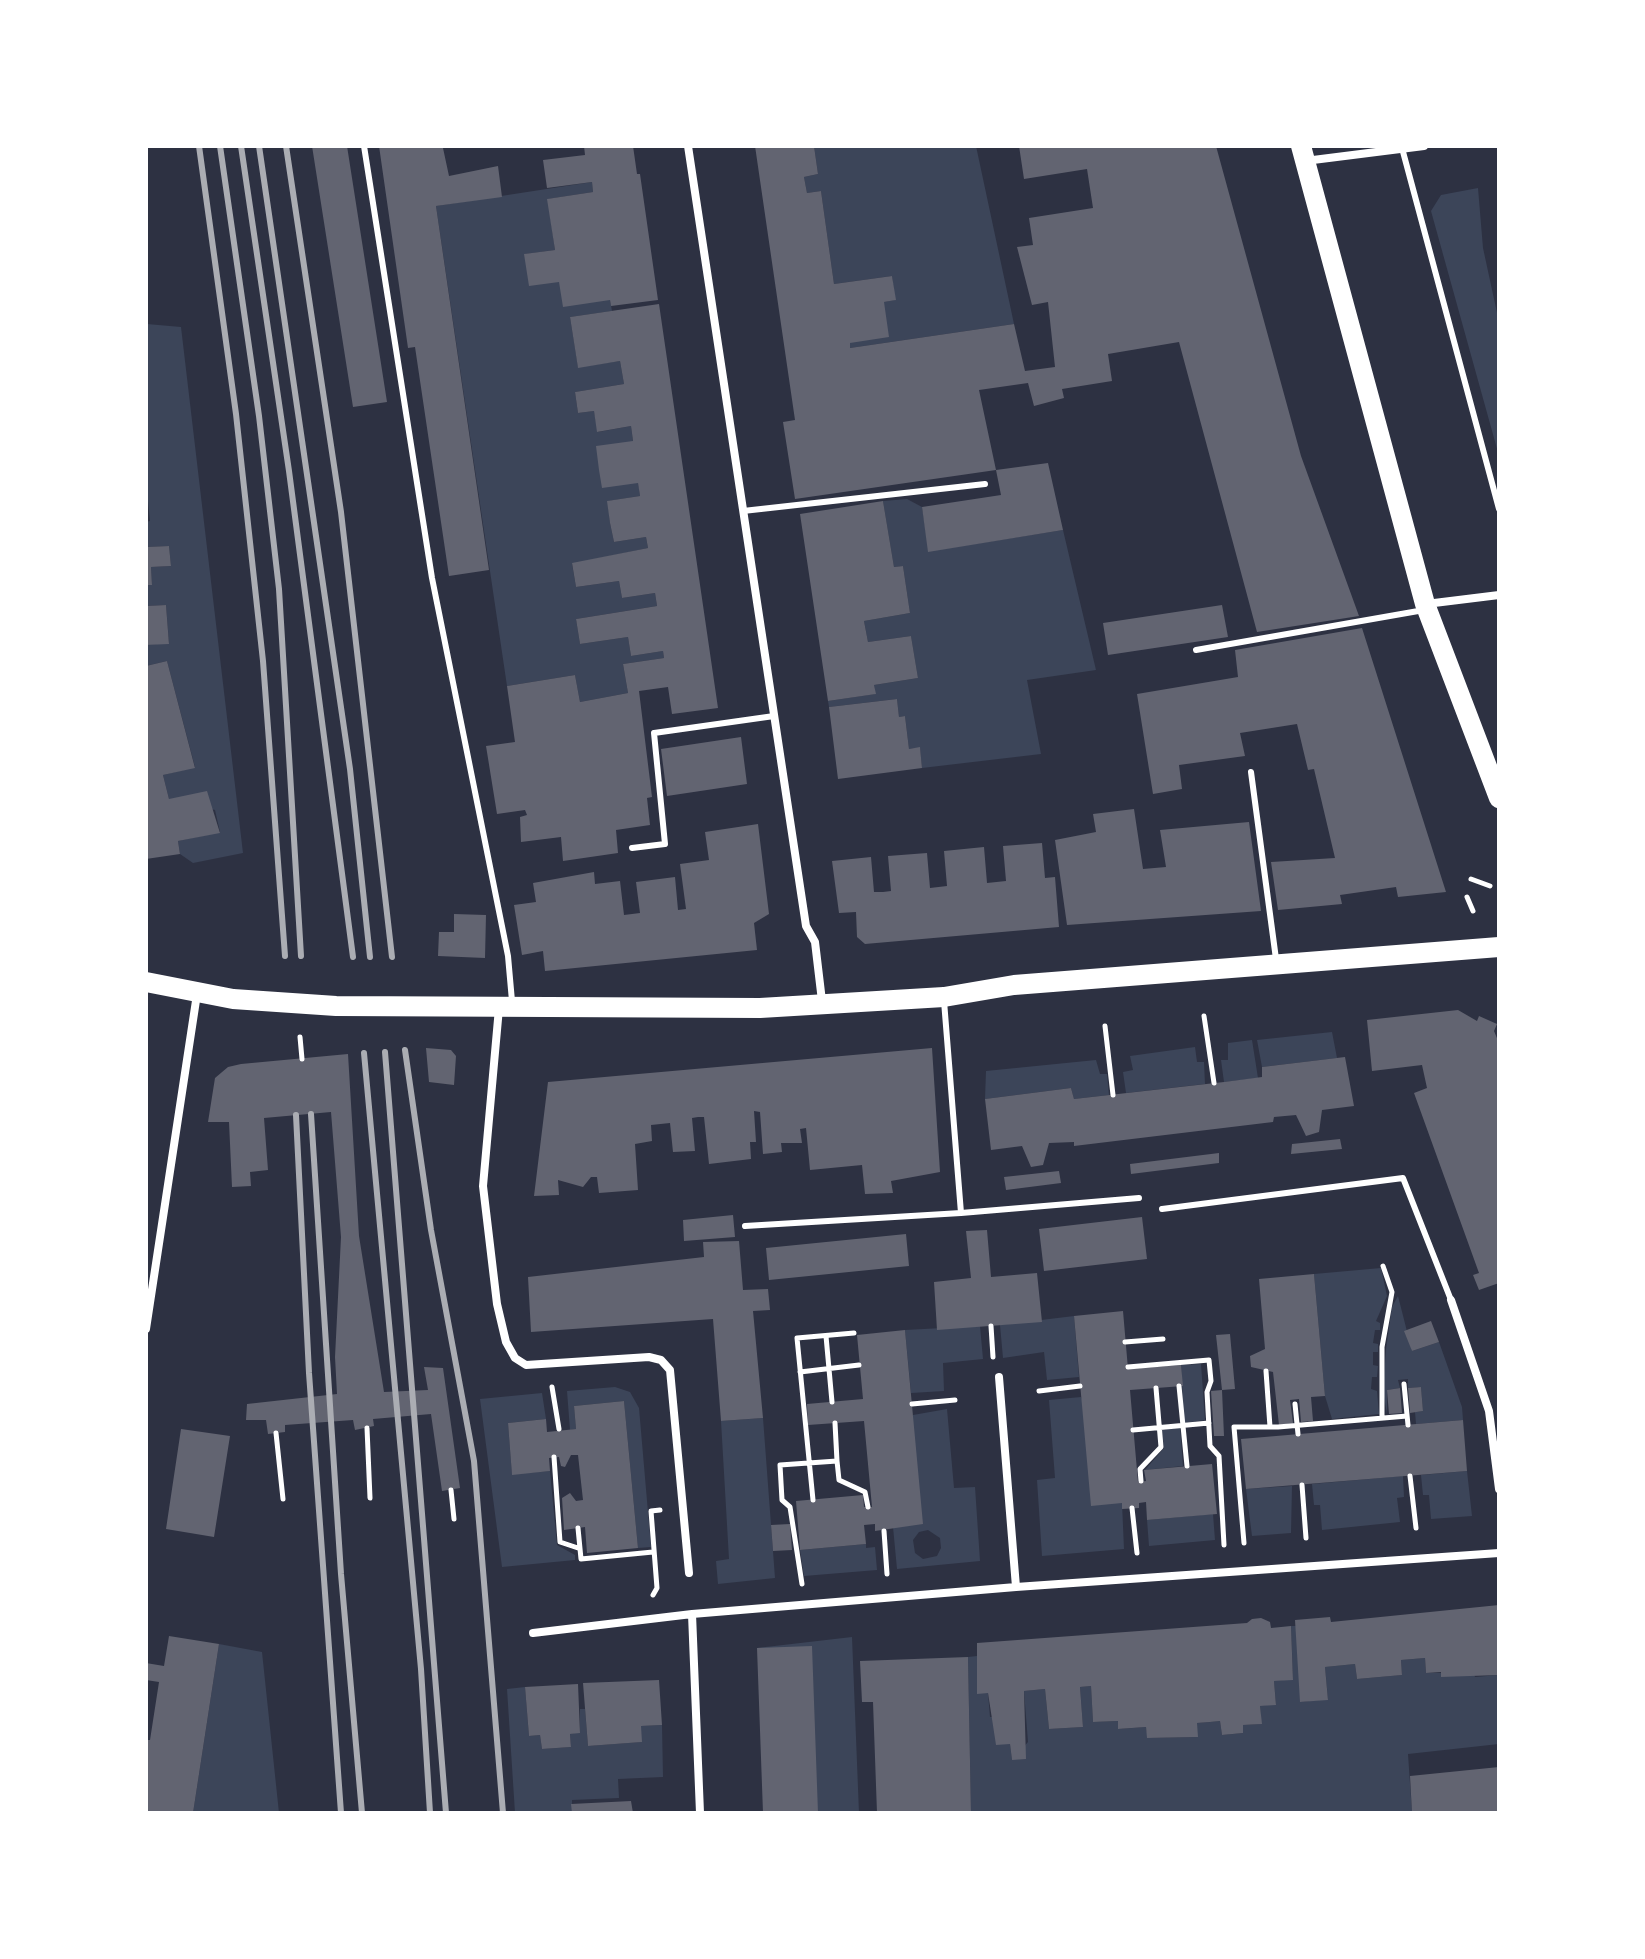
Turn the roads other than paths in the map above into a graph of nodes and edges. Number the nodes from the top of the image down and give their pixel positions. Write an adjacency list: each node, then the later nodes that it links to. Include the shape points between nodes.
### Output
1 (364, 146): 22 (lane, via 432,578 508,956)
2 (688, 146): 8 (street)
3 (1424, 146): 4 (street)
4 (1402, 148): 5 (street); 7 (lane)
5 (1302, 154): 10 (main road)
6 (985, 484): 8 (lane)
7 (1499, 509)
8 (743, 511): 12 (street)
9 (1499, 595): 10 (street)
10 (1426, 607): 11 (lane); 14 (main road)
11 (1196, 650)
12 (774, 716): 15 (lane, via 654,733 665,844); 21 (street)
13 (1251, 772): 17 (lane)
14 (1499, 798)
15 (632, 848)
16 (1499, 947): 17 (main road)
17 (1277, 963): 20 (main road, via 1014,985)
18 (146, 982): 19 (main road)
19 (198, 993): 22 (main road, via 336,1006); 28 (street)
20 (944, 997): 21 (main road); 25 (lane)
21 (823, 1005): 22 (main road)
22 (506, 1009): 32 (street, via 483,1186 506,1342 526,1365 649,1357 670,1370)
23 (1139, 1198): 25 (lane)
24 (1162, 1209): 27 (lane, via 1403,1178)
25 (961, 1213): 26 (lane)
26 (745, 1226)
27 (1451, 1300): 30 (street, via 1489,1411)
28 (146, 1329)
29 (999, 1377): 33 (street)
30 (1499, 1489)
31 (1499, 1553): 33 (street)
32 (689, 1573)
33 (1016, 1587): 34 (street)
34 (692, 1614): 35 (street); 36 (street)
35 (533, 1633)
36 (700, 1813)

